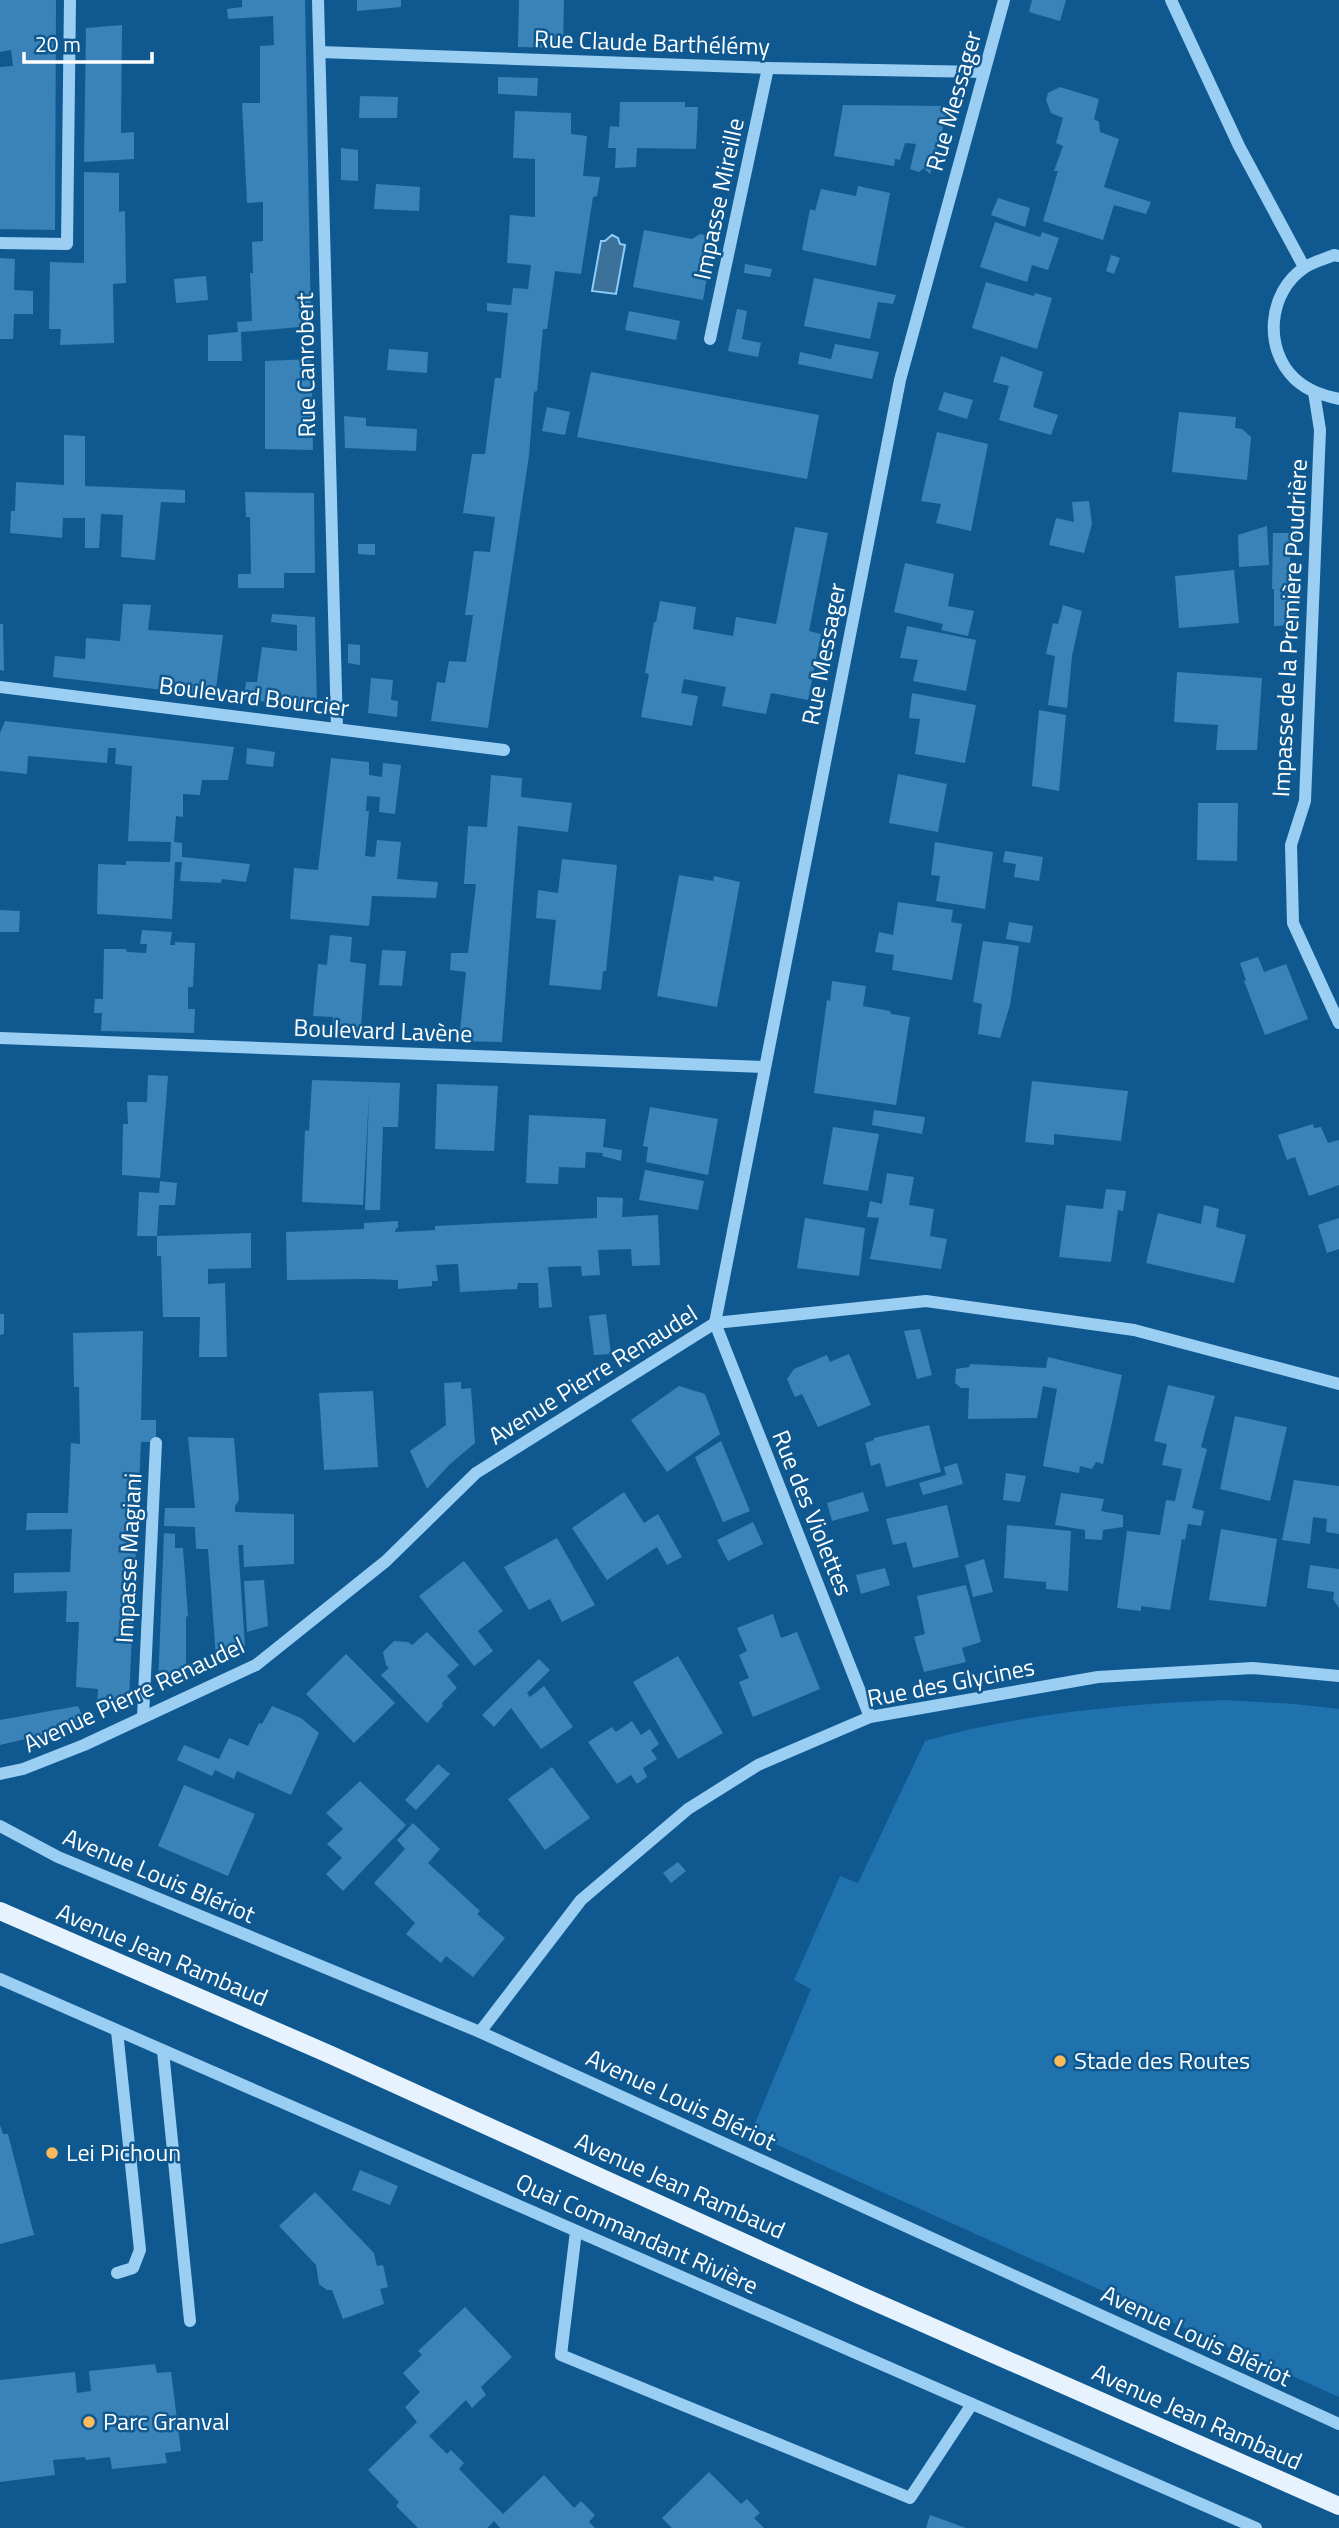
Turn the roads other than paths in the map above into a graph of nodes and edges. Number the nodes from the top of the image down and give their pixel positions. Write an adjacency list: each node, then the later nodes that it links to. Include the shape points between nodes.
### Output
1 (70, 0): 8 (street, via 67,244)
2 (318, 0): 5 (street, Rue Canrobert)
3 (1004, 0): 7 (street, Rue Messager)
4 (1171, 0): 10 (street, via 1239,146)
5 (320, 52): 6 (street, Rue Claude Barthélémy); 15 (street, Rue Canrobert)
6 (768, 68): 7 (street, Rue Claude Barthélémy); 11 (street, Impasse Mireille)
7 (983, 72): 19 (street, Rue Messager, via 900,380)
8 (0, 243)
9 (1339, 256): 10 (street)
10 (1304, 267): 12 (street, via 1286,285 1275,306 1273,331 1280,358 1294,378)
11 (710, 339)
12 (1314, 392): 13 (street); 17 (street, Impasse de la Première Poudrière, via 1320,430 1305,802 1291,845 1293,923)
13 (1339, 399)
14 (0, 687): 15 (street, Boulevard Bourcier)
15 (337, 729): 16 (street, Boulevard Bourcier)
16 (504, 750)
17 (1339, 1023)
18 (0, 1038): 19 (street, Boulevard Lavène)
19 (764, 1067): 20 (street, Rue Messager)
20 (715, 1323): 21 (street, Avenue Pierre Renaudel, via 926,1301 1134,1330); 24 (street, Avenue Pierre Renaudel, via 476,1473 386,1561 256,1665); 25 (street, Rue des Violettes)
21 (1339, 1384)
22 (156, 1443): 24 (street, Impasse Magiani)
23 (1339, 1676): 25 (street, Rue des Glycines, via 1253,1668 1098,1677)
24 (143, 1717): 26 (street, Avenue Pierre Renaudel, via 84,1745)
25 (870, 1717): 31 (street, Rue des Glycines, via 758,1765 688,1809 581,1900)
26 (0, 1774)
27 (0, 1826): 31 (street, Avenue Louis Blériot, via 58,1857)
28 (0, 1911): 38 (main road, Avenue Jean Rambaud, via 331,2054 857,2294)
29 (0, 1979): 30 (street, Quai Commandant Rivière)
30 (117, 2031): 32 (street, Quai Commandant Rivière); 34 (street, via 141,2250 133,2268)
31 (480, 2032): 37 (street, Avenue Louis Blériot)
32 (163, 2051): 33 (street, Quai Commandant Rivière); 35 (street)
33 (576, 2231): 36 (street, Quai Commandant Rivière); 36 (street, via 561,2355 910,2498)
34 (117, 2273)
35 (190, 2321)
36 (972, 2404): 39 (street, Quai Commandant Rivière)
37 (1339, 2424)
38 (1339, 2506)
39 (1256, 2528)

